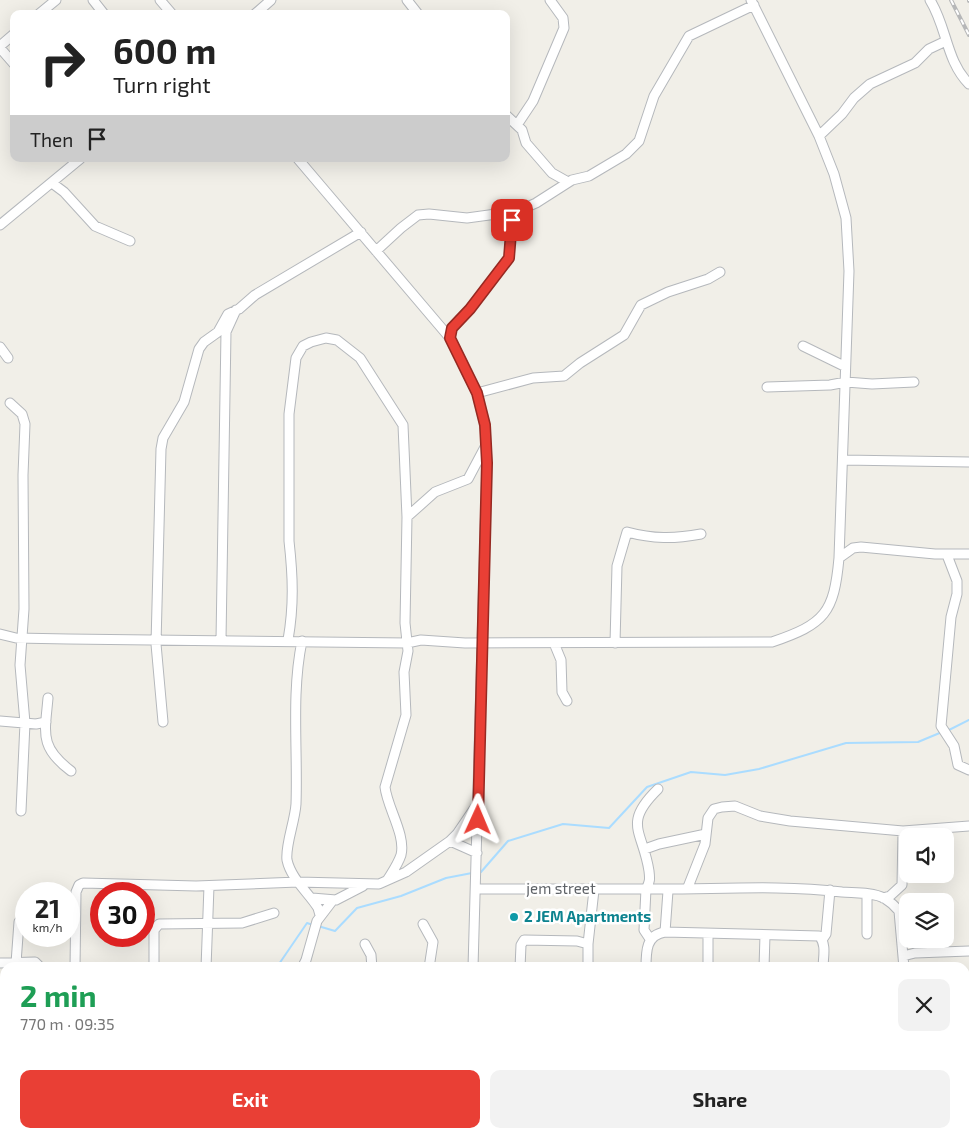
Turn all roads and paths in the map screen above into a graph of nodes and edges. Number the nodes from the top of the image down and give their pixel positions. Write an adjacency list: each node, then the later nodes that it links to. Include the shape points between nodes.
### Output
1 (56, 0): 9 (street)
2 (93, 0): 10 (street)
3 (160, 0): 11 (street)
4 (271, 0): 12 (street)
5 (407, 0): 13 (street)
6 (550, 0): 20 (street, via 565,25 532,104)
7 (930, 0): 15 (street)
8 (752, 3): 21 (street); 24 (street, via 689,36 654,96 639,141 623,156 589,176)
9 (44, 10)
10 (101, 10)
11 (169, 10)
12 (260, 10)
13 (415, 10)
14 (10, 38): 16 (street)
15 (946, 41): 18 (street, via 956,69); 21 (street, via 929,49 915,63 870,84)
16 (0, 47): 17 (street)
17 (10, 59)
18 (969, 84)
19 (510, 119): 20 (street)
20 (517, 125): 24 (street, via 527,145 552,173)
21 (819, 136): 37 (street, via 846,218 849,271)
22 (76, 162): 25 (street)
23 (301, 162): 28 (street)
24 (568, 182): 26 (street)
25 (52, 183): 27 (street); 29 (street, via 95,226)
26 (518, 211): 30 (street, via 467,218 418,216); 33 (street, via 512,222 509,258 452,328)
27 (0, 225)
28 (361, 232): 30 (street); 32 (street, via 255,295)
29 (130, 241)
30 (376, 251): 33 (street)
31 (720, 272): 41 (street, via 641,305 624,335 564,376 533,378)
32 (236, 310): 53 (street, via 228,314 218,332 200,347 184,402 162,443); 54 (street, via 226,332)
33 (450, 338): 41 (street)
34 (803, 346): 37 (street)
35 (0, 347): 36 (street)
36 (8, 358)
37 (844, 366): 38 (street)
38 (846, 382): 39 (street); 40 (street, via 830,386); 44 (street)
39 (914, 382)
40 (767, 387)
41 (477, 393): 43 (street)
42 (10, 403): 52 (street, via 22,414 25,424)
43 (486, 445): 46 (street, via 468,479 435,492); 58 (street)
44 (843, 460): 45 (street); 50 (street)
45 (969, 462)
46 (407, 516): 55 (street, via 403,426 398,415 352,350 337,340 326,338 303,346 296,358 290,408 289,542 294,599); 57 (street, via 404,623)
47 (701, 534): 60 (street, via 648,538 627,532 618,566)
48 (969, 554): 49 (street)
49 (947, 555): 50 (street, via 860,547); 67 (street, via 957,581 957,594 951,617 941,726 954,746 958,765)
50 (839, 558): 60 (street, via 835,596 828,609 798,634 772,642)
51 (0, 634): 52 (street)
52 (22, 638): 53 (street); 66 (street, via 20,665)
53 (157, 639): 54 (street); 65 (street)
54 (221, 640): 55 (street)
55 (288, 640): 56 (street)
56 (302, 641): 57 (street); 80 (street, via 295,726 296,802 287,855)
57 (407, 643): 58 (street, via 421,640); 79 (street, via 405,722 385,787 401,853)
58 (482, 643): 59 (street); 70 (street)
59 (554, 643): 60 (street); 62 (street, via 561,660 562,692)
60 (615, 643)
61 (48, 698): 64 (street)
62 (567, 701)
63 (0, 721): 66 (street)
64 (46, 722): 66 (street); 68 (street, via 44,735 47,746)
65 (163, 722)
66 (25, 723): 71 (street)
67 (969, 770)
68 (71, 771)
69 (658, 788): 77 (street, via 641,808 637,833)
70 (478, 803): 76 (street); 78 (street)
71 (22, 810)
72 (969, 826): 73 (street)
73 (943, 828)
74 (899, 831): 75 (street, via 790,821 730,806 714,809)
75 (706, 834): 77 (street); 85 (street)
76 (450, 840): 78 (street); 79 (street, via 406,872)
77 (645, 849): 87 (street, via 650,879)
78 (477, 853): 86 (street)
79 (388, 879): 83 (street, via 379,884)
80 (298, 882): 83 (street); 84 (street); 92 (street)
81 (902, 883): 93 (street, via 890,896)
82 (80, 884): 84 (street)
83 (364, 885): 94 (street)
84 (209, 886): 97 (street)
85 (688, 887): 89 (street, jem street); 90 (street, jem street)
86 (476, 889): 88 (street, jem street); 118 (street)
87 (646, 889): 88 (street, jem street); 90 (street, jem street); 103 (street, via 644,930)
88 (594, 890): 106 (street)
89 (830, 890): 91 (street, jem street); 104 (street, via 826,934)
90 (668, 891): 99 (street)
91 (867, 894): 93 (street, jem street); 101 (street)
92 (312, 898): 94 (street); 96 (street)
93 (883, 898): 110 (street, via 899,911)
94 (333, 900): 96 (street)
95 (274, 913): 97 (street, via 242,924)
96 (320, 915): 115 (street)
97 (209, 924): 113 (street, via 159,924 155,927); 114 (street)
98 (423, 924): 117 (street, via 433,942)
99 (665, 932): 100 (street); 103 (street)
100 (708, 934): 102 (street); 122 (street)
101 (868, 934)
102 (765, 935): 104 (street, via 819,936); 123 (street)
103 (650, 939): 121 (street)
104 (822, 940): 124 (street)
105 (365, 944): 116 (street)
106 (588, 944): 119 (street, via 524,940); 120 (street)
107 (17, 947): 111 (street)
108 (74, 947): 112 (street)
109 (969, 951): 110 (street, via 942,950)
110 (903, 956): 125 (street)
111 (16, 962)
112 (75, 962)
113 (154, 962)
114 (206, 962)
115 (304, 962)
116 (372, 962)
117 (430, 962)
118 (473, 962)
119 (520, 962)
120 (588, 962)
121 (646, 962)
122 (708, 962)
123 (764, 962)
124 (823, 962)
125 (904, 962)
126 (0, 1125): 127 (street)
127 (0, 1138)

